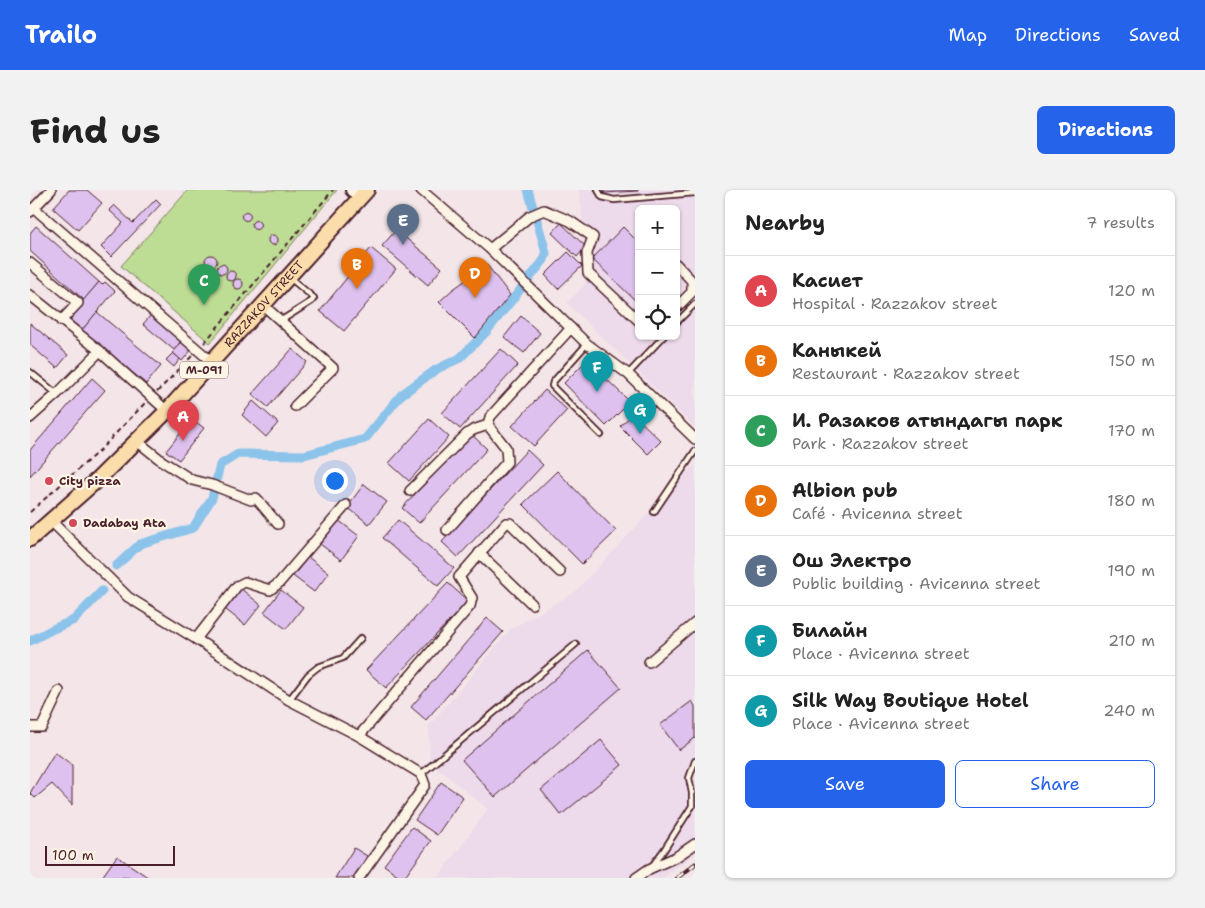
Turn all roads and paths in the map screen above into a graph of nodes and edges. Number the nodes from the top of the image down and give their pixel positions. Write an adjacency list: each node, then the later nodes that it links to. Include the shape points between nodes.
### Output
1 (51, 190): 7 (street)
2 (333, 190): 23 (path)
3 (421, 190): 8 (street)
4 (598, 190): 6 (lane, via 602,197 614,200)
5 (360, 192): 11 (main road, RAZZAKOV STREET / М-091)
6 (695, 192)
7 (32, 210): 23 (street)
8 (490, 249): 16 (street, via 530,216 544,210 570,220 593,236 587,253 588,273); 20 (street)
9 (30, 263): 19 (street, via 78,303)
10 (680, 268): 13 (street, via 692,281 692,292)
11 (288, 277): 15 (main road, RAZZAKOV STREET / М-091); 18 (lane, via 314,298)
12 (30, 295): 19 (street)
13 (680, 304)
14 (695, 304): 17 (lane)
15 (263, 305): 18 (street); 25 (main road, RAZZAKOV STREET / М-091)
16 (635, 317)
17 (680, 319)
18 (282, 320): 30 (street, via 333,368)
19 (61, 321): 24 (street)
20 (571, 328): 22 (street); 33 (street, via 490,417)
21 (660, 340): 27 (lane)
22 (587, 344): 27 (street); 34 (lane, via 552,382 552,386)
23 (198, 350): 25 (street); 29 (path)
24 (100, 351): 28 (street); 29 (street)
25 (212, 362): 31 (main road, RAZZAKOV STREET / М-091)
26 (30, 372): 28 (lane)
27 (628, 374): 35 (street)
28 (58, 394): 32 (street)
29 (151, 397): 31 (street); 40 (path, via 100,450)
30 (295, 406)
31 (166, 411): 36 (main road, RAZZAKOV STREET / М-091)
32 (30, 418)
33 (488, 425): 38 (street, via 466,434); 44 (street, via 506,448 506,462)
34 (601, 435)
35 (695, 439)
36 (137, 441): 42 (main road, RAZZAKOV STREET / М-091); 43 (street, via 192,480 251,500 256,498)
37 (695, 451): 41 (lane)
38 (410, 491)
39 (346, 505): 50 (street, via 278,583 270,590 245,582 236,586)
40 (30, 512)
41 (654, 512)
42 (51, 521): 45 (main road, RAZZAKOV STREET / М-091); 50 (street, via 128,597)
43 (278, 524)
44 (447, 530)
45 (30, 539)
46 (479, 553): 47 (street, via 500,528 510,523); 48 (street); 57 (street, via 459,577 472,598 470,606)
47 (560, 572)
48 (532, 604)
49 (695, 623): 53 (street)
50 (196, 638): 55 (street)
51 (361, 638): 55 (lane, via 343,658 318,667 308,675)
52 (576, 644): 59 (lane)
53 (649, 662)
54 (59, 691): 56 (street, via 42,727)
55 (289, 700): 57 (street)
56 (30, 727)
57 (359, 736): 59 (street)
58 (695, 761): 61 (lane, via 688,778 692,806)
59 (421, 774): 62 (street, via 425,785)
60 (695, 844): 61 (street)
61 (649, 869): 63 (street)
62 (359, 878)
63 (636, 878)

